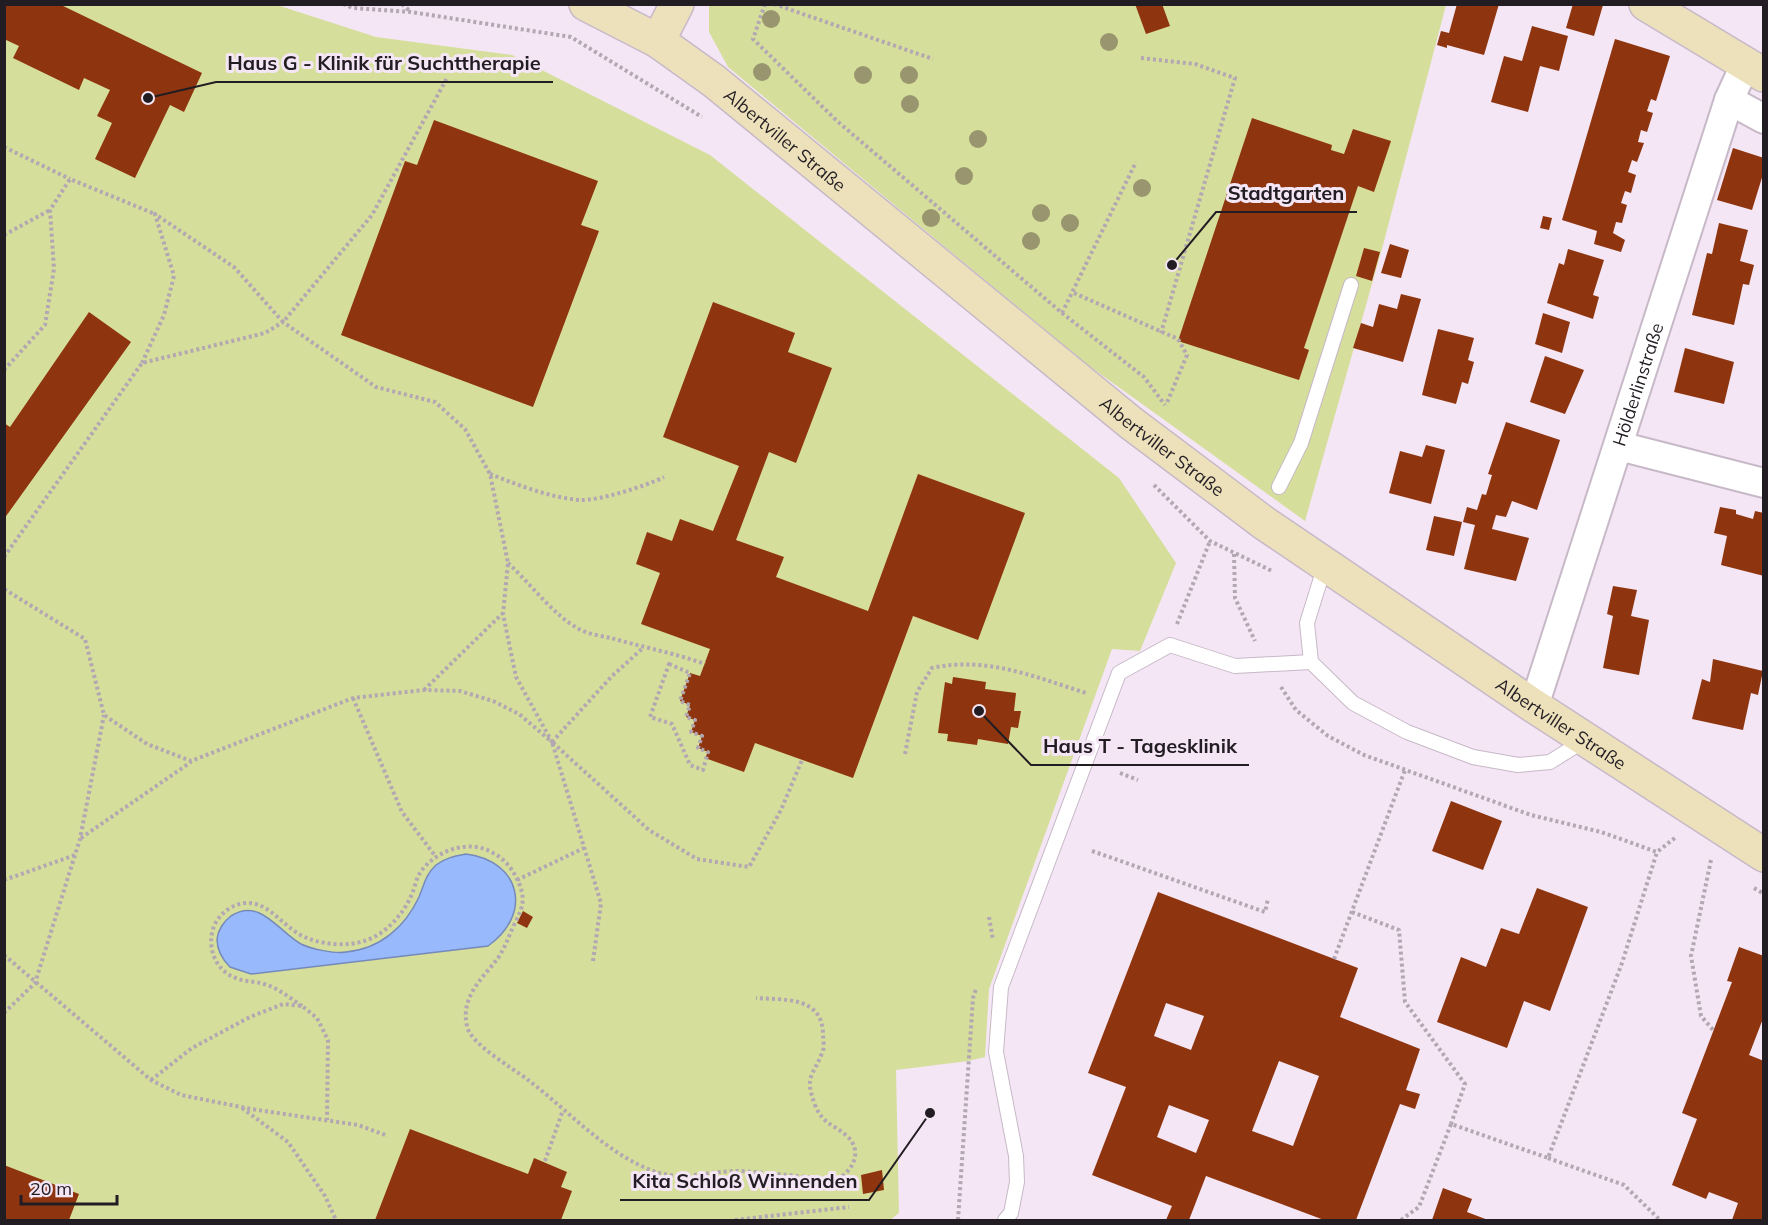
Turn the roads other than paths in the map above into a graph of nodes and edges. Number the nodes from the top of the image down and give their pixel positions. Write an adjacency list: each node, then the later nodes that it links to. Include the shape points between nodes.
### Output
1 (586, 4): 4 (street, Albertviller Straße)
2 (677, 4): 4 (street)
3 (1646, 4): 5 (street)
4 (658, 41): 12 (street, Albertviller Straße, via 769,124 1147,436)
5 (1754, 70): 6 (street, Hölderlinstraße)
6 (1729, 100): 7 (street); 9 (street, Hölderlinstraße)
7 (1764, 120)
8 (1352, 285): 11 (lane, via 1301,443)
9 (1619, 446): 10 (street); 14 (street, Hölderlinstraße)
10 (1764, 483)
11 (1279, 488)
12 (1325, 565): 13 (lane, via 1307,624); 14 (street, Albertviller Straße)
13 (1311, 662): 15 (lane, via 1353,703 1407,732 1473,757 1518,765 1541,764); 17 (lane, via 1235,666 1170,645 1119,674 1001,987 996,1052 1016,1156 1017,1182 1011,1213)
14 (1534, 706): 15 (street, Albertviller Straße)
15 (1586, 740): 16 (street, Albertviller Straße)
16 (1764, 855)
17 (1005, 1221)

